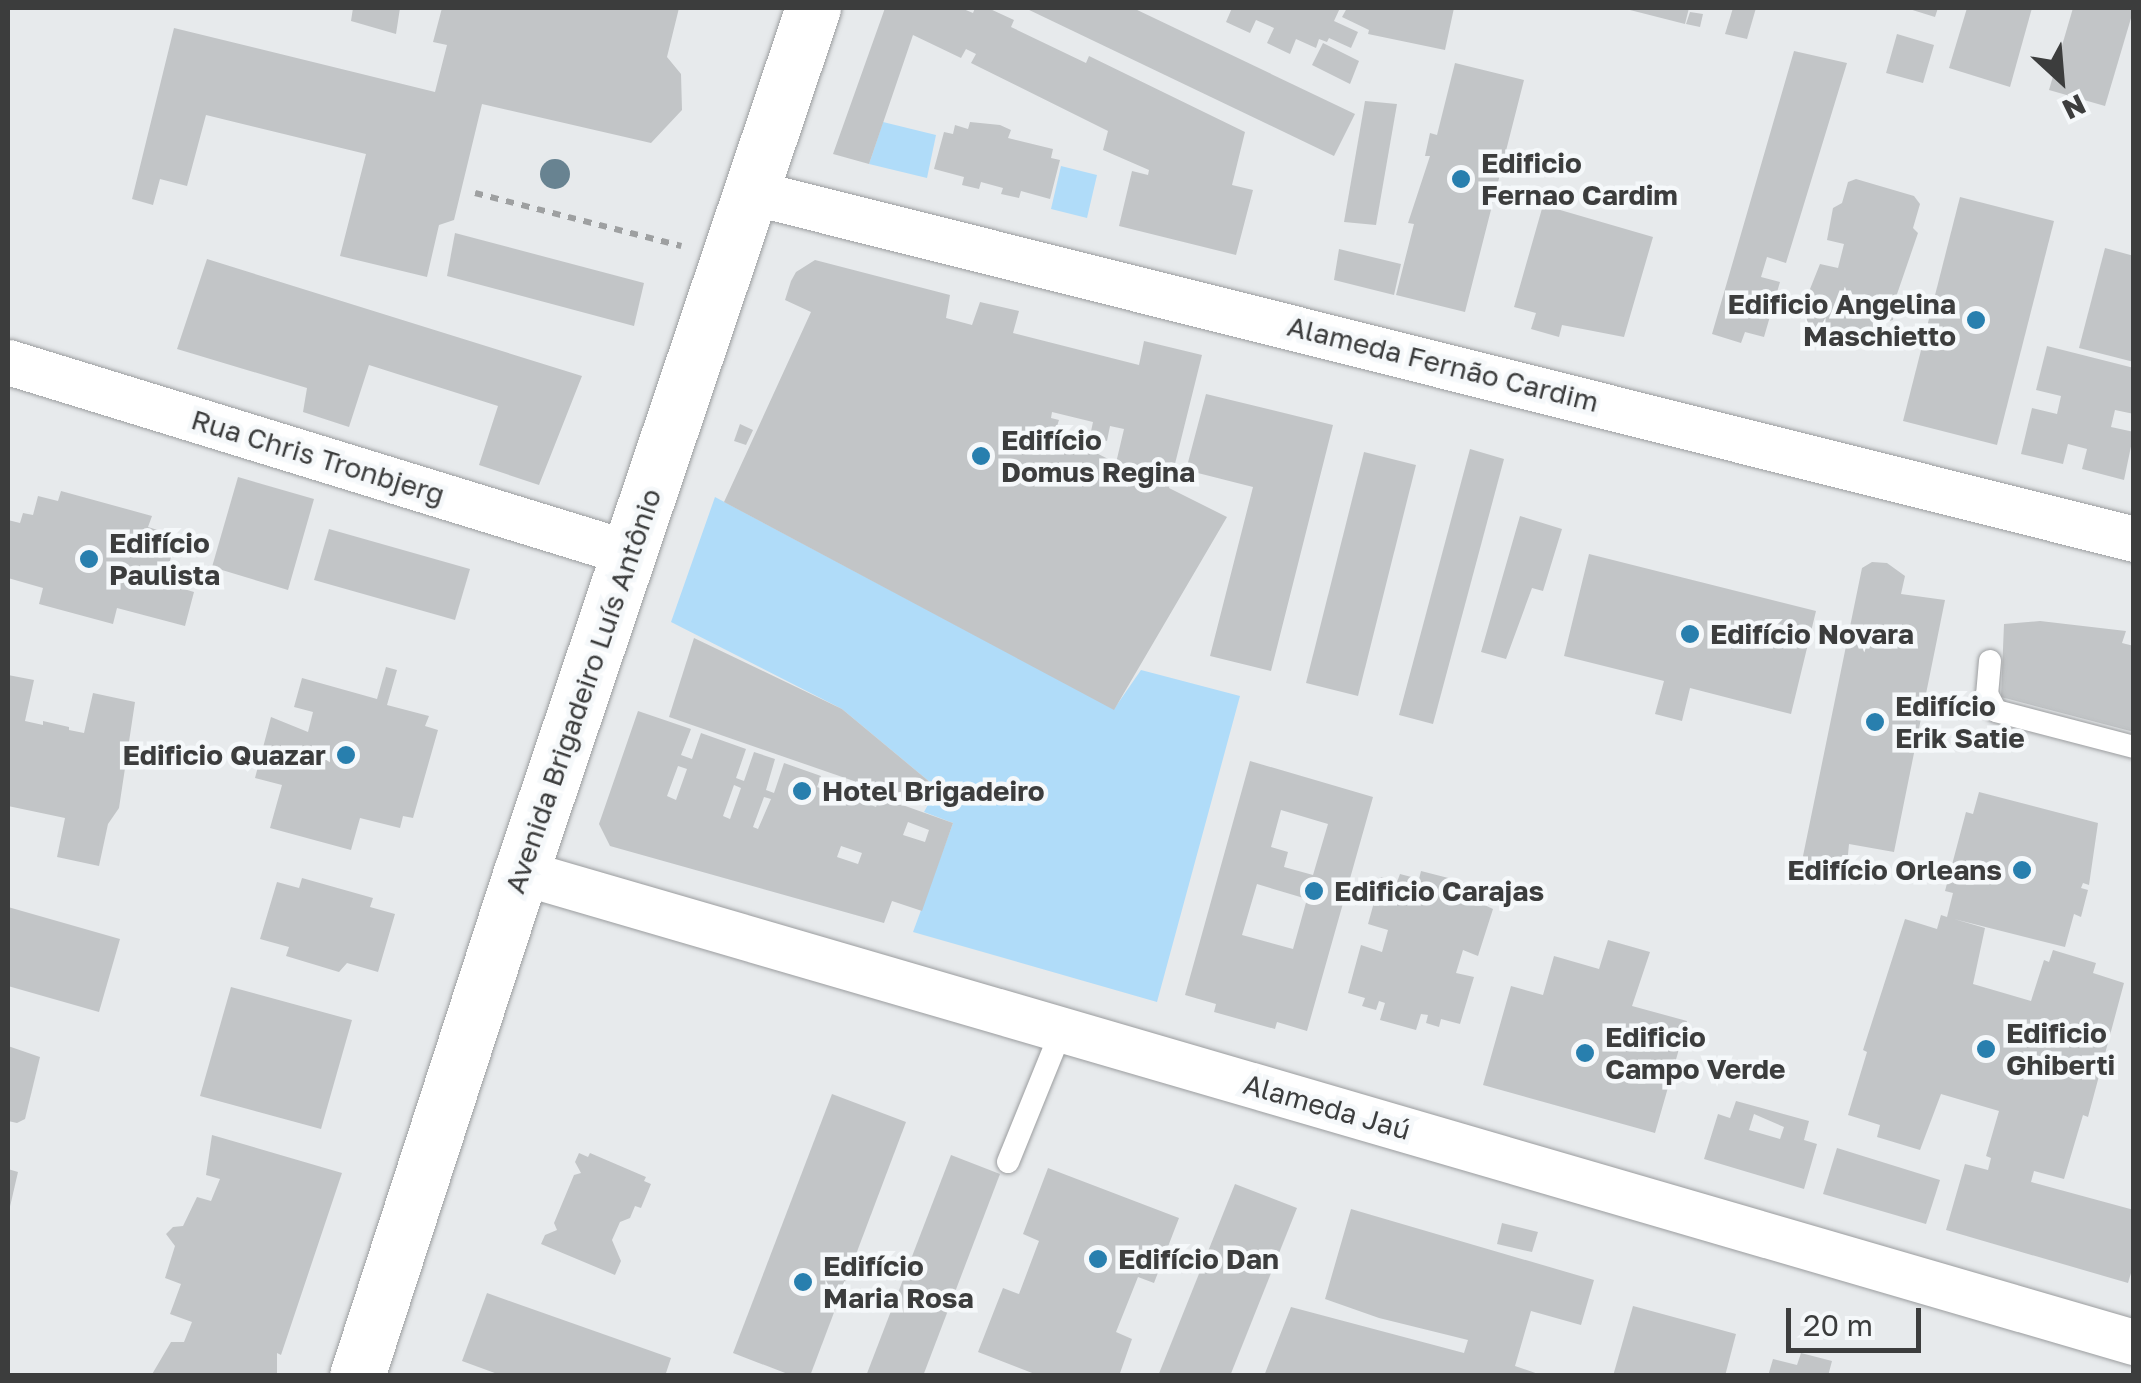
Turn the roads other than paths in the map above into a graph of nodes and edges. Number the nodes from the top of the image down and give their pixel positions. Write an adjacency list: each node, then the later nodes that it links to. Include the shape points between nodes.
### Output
1 (813, 8): 2 (main road, Avenida Brigadeiro Luís Antônio)
2 (751, 192): 4 (street, Alameda Fernão Cardim); 5 (main road, Avenida Brigadeiro Luís Antônio)
3 (8, 362): 5 (street, Rua Chris Tronbjerg)
4 (2134, 539)
5 (630, 552): 8 (main road, Avenida Brigadeiro Luís Antônio)
6 (1990, 661): 7 (lane, via 1987,694 1996,711)
7 (2134, 747)
8 (521, 872): 9 (street, Alameda Jaú); 12 (main road, Avenida Brigadeiro Luís Antônio)
9 (1062, 1029): 10 (lane); 11 (street, Alameda Jaú)
10 (1008, 1162)
11 (2134, 1342)
12 (358, 1376)

